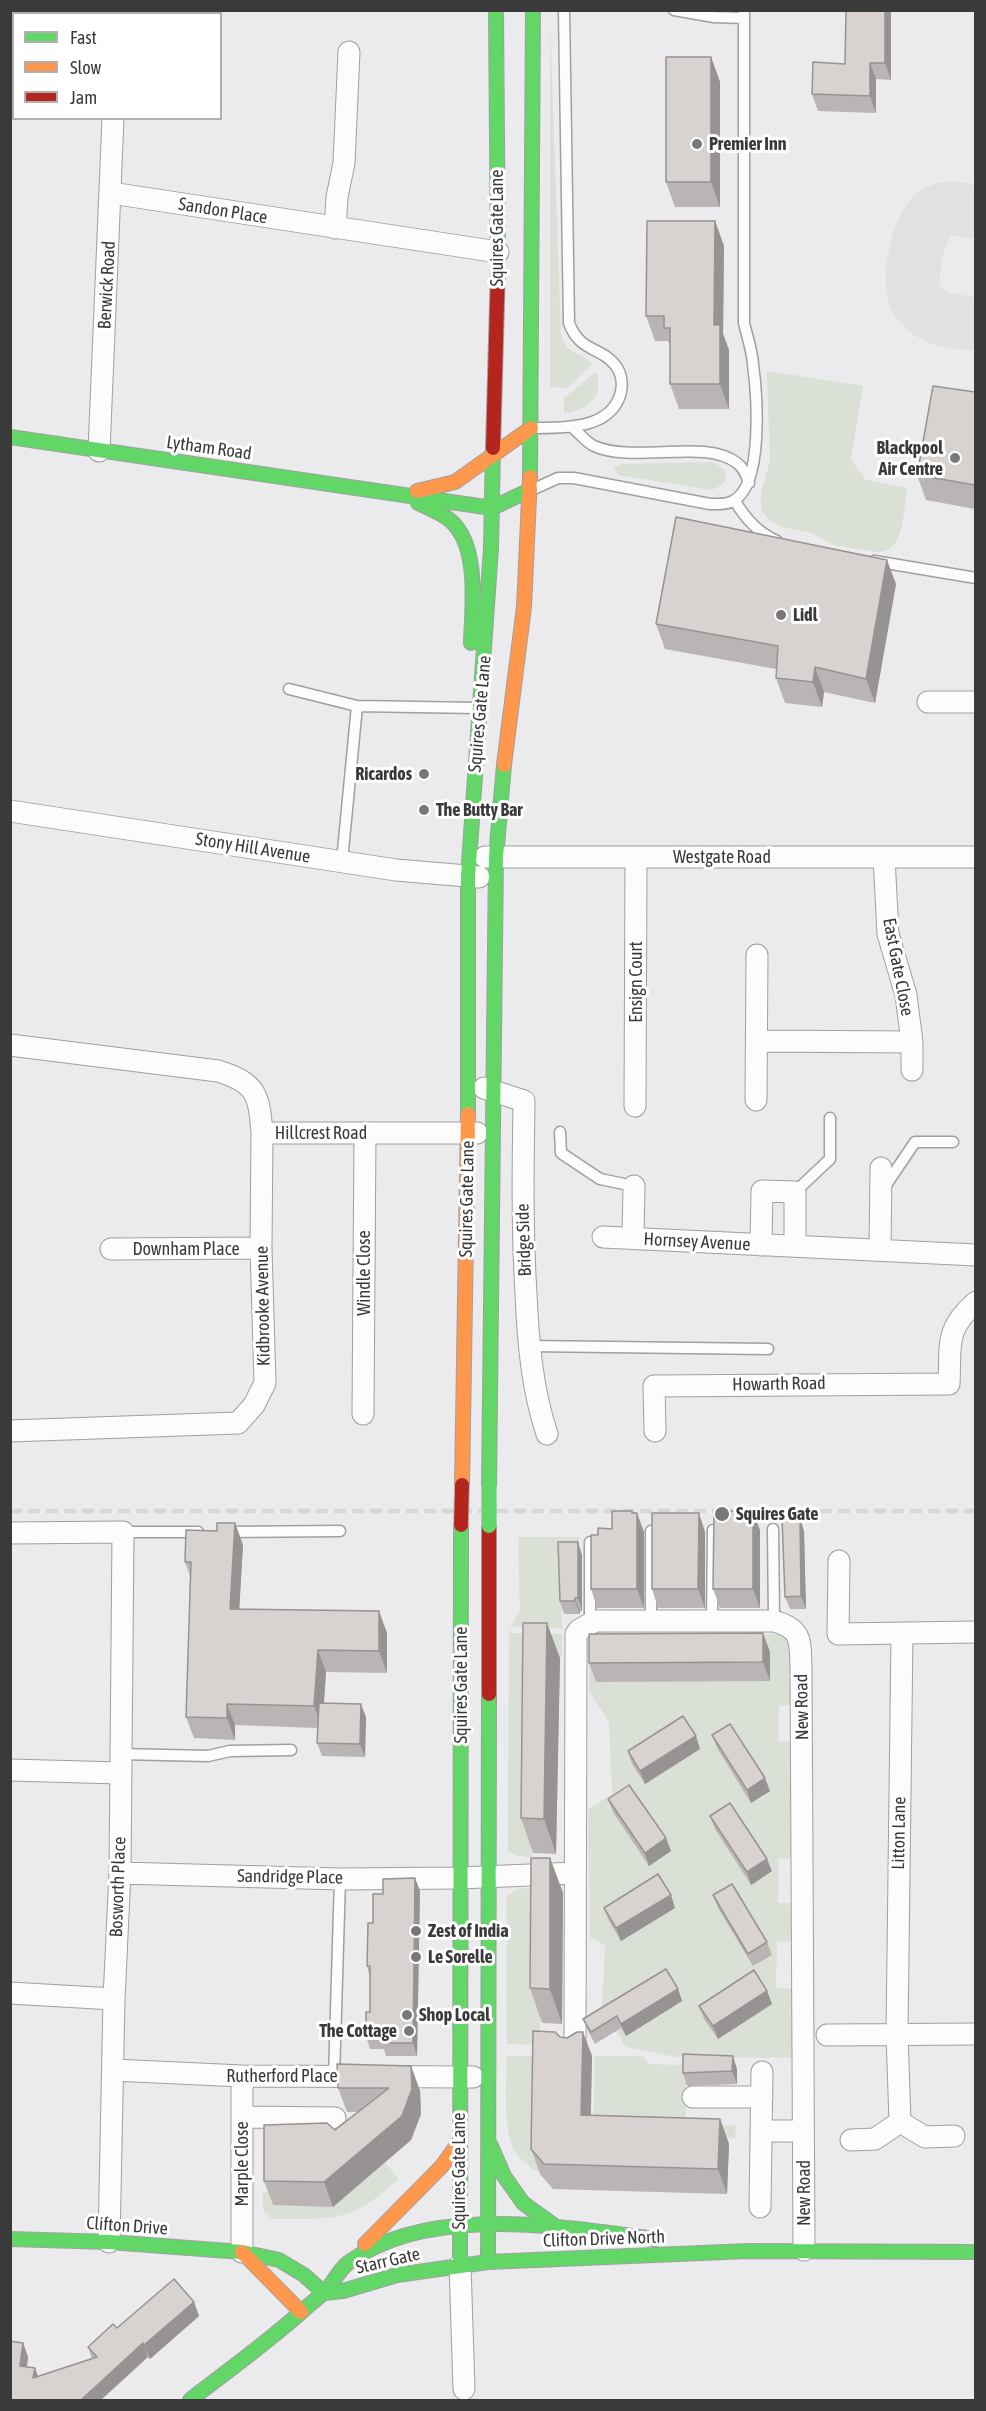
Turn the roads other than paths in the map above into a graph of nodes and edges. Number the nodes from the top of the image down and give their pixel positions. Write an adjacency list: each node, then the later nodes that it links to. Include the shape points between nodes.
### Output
1 (496, 10): 10 (main road, Squires Gate Lane)
2 (532, 10): 12 (main road, Squires Gate Lane)
3 (674, 10): 5 (lane, via 714,17)
4 (566, 13): 11 (lane, via 569,323 573,335 586,347 615,365 623,384 619,400 606,417)
5 (744, 14): 16 (lane, via 744,323 753,361 757,406)
6 (349, 52): 9 (street, via 344,163)
7 (113, 120): 8 (street, Berwick Road)
8 (111, 193): 9 (street, Sandon Place); 14 (street, Berwick Road)
9 (335, 228): 10 (street, Sandon Place)
10 (498, 252): 15 (main road, Squires Gate Lane)
11 (573, 428): 12 (lane); 16 (lane, via 593,445 615,452 723,455 744,470)
12 (531, 429): 15 (main road, Lytham Road); 17 (main road, Squires Gate Lane)
13 (10, 437): 14 (main road, Lytham Road)
14 (99, 451): 18 (main road, Lytham Road)
15 (494, 453): 18 (main road, Lytham Road, via 455,482); 20 (main road, Squires Gate Lane)
16 (749, 483): 19 (lane)
17 (530, 490): 19 (lane, via 558,478 710,504); 20 (main road); 36 (main road, Squires Gate Lane, via 524,607 501,789)
18 (402, 494): 20 (main road, Lytham Road); 25 (main road, via 445,516 465,539 471,564 471,681)
19 (735, 501): 21 (lane, via 760,532)
20 (492, 508): 25 (main road, Squires Gate Lane)
21 (792, 546)
22 (859, 558): 23 (lane)
23 (975, 578)
24 (289, 689): 28 (lane)
25 (483, 690): 29 (main road, Squires Gate Lane)
26 (928, 702): 27 (street)
27 (975, 702)
28 (357, 706): 29 (lane); 34 (lane)
29 (481, 709): 35 (main road, Squires Gate Lane)
30 (10, 811): 34 (street, Stony Hill Avenue)
31 (636, 857): 32 (street, Westgate Road); 36 (street, Westgate Road); 45 (street, Ensign Court)
32 (884, 857): 33 (street, Westgate Road); 39 (street, East Gate Close, via 888,934 906,995)
33 (975, 857)
34 (342, 861): 35 (street, Stony Hill Avenue, via 396,870)
35 (469, 867): 36 (street, Stony Hill Avenue); 42 (main road, Squires Gate Lane)
36 (496, 867): 43 (main road, Squires Gate Lane)
37 (757, 955): 38 (street)
38 (757, 1041): 39 (street, East Gate Close); 44 (street)
39 (912, 1042): 41 (street, East Gate Close)
40 (10, 1046): 49 (street, Hillcrest Road, via 219,1071 243,1080 255,1093 260,1103)
41 (912, 1070)
42 (468, 1085): 43 (street, Bridge Side); 51 (main road, Squires Gate Lane)
43 (494, 1091): 47 (main road, Squires Gate Lane); 66 (street, Bridge Side, via 524,1101 522,1230)
44 (756, 1100)
45 (635, 1106)
46 (830, 1118): 55 (lane, via 830,1159)
47 (494, 1132): 51 (street, Hillcrest Road); 91 (main road, Squires Gate Lane, bridge)
48 (560, 1132): 54 (lane, via 561,1153 600,1179)
49 (262, 1133): 50 (street, Hillcrest Road); 61 (street, Kidbrooke Avenue)
50 (365, 1133): 51 (street, Hillcrest Road); 68 (street, Windle Close)
51 (468, 1133): 92 (main road, Squires Gate Lane, bridge)
52 (953, 1142): 56 (lane, via 915,1142)
53 (881, 1168): 56 (street)
54 (634, 1186): 58 (street, Hornsey Avenue)
55 (795, 1192): 59 (street, Hornsey Avenue, via 762,1191); 60 (street)
56 (880, 1193): 63 (street)
57 (603, 1237): 58 (street, Hornsey Avenue)
58 (633, 1238): 59 (street, Hornsey Avenue)
59 (761, 1245): 60 (street, Hornsey Avenue)
60 (795, 1246): 63 (street, Hornsey Avenue)
61 (261, 1248): 62 (street, Downham Place); 69 (street, Kidbrooke Avenue, via 265,1383 238,1424)
62 (111, 1249)
63 (880, 1250): 64 (street, Hornsey Avenue)
64 (975, 1255)
65 (975, 1302): 70 (street, Howarth Road, via 952,1329 949,1384 654,1386)
66 (530, 1346): 67 (lane); 71 (street, Bridge Side, via 538,1407)
67 (768, 1348)
68 (363, 1414)
69 (10, 1431)
70 (655, 1431)
71 (547, 1434)
72 (773, 1529): 82 (lane)
73 (712, 1530): 81 (lane)
74 (340, 1531): 76 (lane)
75 (651, 1531): 80 (lane)
76 (123, 1532): 77 (street); 87 (street, Bosworth Place)
77 (10, 1533)
78 (590, 1542): 83 (lane)
79 (839, 1561): 84 (street, via 838,1634)
80 (651, 1621): 81 (street); 83 (street)
81 (712, 1621): 82 (street)
82 (774, 1621): 112 (street, New Road, via 791,1626 801,1644)
83 (590, 1624): 90 (street, via 579,1630 575,1640)
84 (902, 1632): 85 (street); 96 (street, Litton Lane)
85 (975, 1632)
86 (291, 1750): 87 (lane, via 230,1751)
87 (120, 1764): 88 (street); 89 (street, Bosworth Place)
88 (10, 1770)
89 (120, 1873): 93 (street, Sandridge Place); 95 (street, Bosworth Place)
90 (575, 1873): 91 (street); 99 (street)
91 (489, 1876): 92 (street, Sandridge Place); 105 (main road, Squires Gate Lane)
92 (460, 1878): 93 (street, Sandridge Place); 104 (main road, Squires Gate Lane)
93 (340, 1879): 103 (lane)
94 (10, 1993): 95 (street)
95 (114, 1999): 100 (street, Bosworth Place)
96 (897, 2034): 97 (street); 98 (street); 110 (street, Litton Lane)
97 (975, 2034)
98 (827, 2035)
99 (575, 2050)
100 (113, 2070): 102 (street, Rutherford Place); 122 (street, Bosworth Place)
101 (762, 2072): 107 (street)
102 (242, 2076): 103 (street, Rutherford Place); 108 (street, Marple Close)
103 (334, 2076): 104 (street, Rutherford Place)
104 (459, 2077): 105 (street, Rutherford Place); 116 (main road, Squires Gate Lane)
105 (488, 2077): 114 (main road, Squires Gate Lane)
106 (693, 2097): 107 (street)
107 (762, 2097): 111 (street)
108 (242, 2117): 109 (street); 125 (street, Marple Close)
109 (335, 2118)
110 (900, 2122): 113 (street, via 925,2137); 115 (street, via 875,2139)
111 (761, 2131): 112 (street); 117 (street)
112 (803, 2131): 123 (street, New Road)
113 (954, 2136)
114 (487, 2138): 118 (main road, Squires Gate Lane); 120 (main road, Squires Gate Lane, via 517,2196)
115 (851, 2140)
116 (459, 2142): 119 (main road, Squires Gate Lane); 128 (main road, via 442,2166)
117 (760, 2207)
118 (487, 2224): 119 (main road, Starr Gate); 120 (main road, Clifton Drive North); 127 (main road, Squires Gate Lane)
119 (459, 2226): 128 (main road, Starr Gate, via 402,2235); 129 (main road, Squires Gate Lane)
120 (559, 2229): 124 (main road, Clifton Drive North)
121 (10, 2240): 122 (main road, Clifton Drive)
122 (109, 2242): 125 (main road, Clifton Drive)
123 (804, 2250): 124 (main road, Clifton Drive North); 126 (main road, Clifton Drive North)
124 (749, 2251): 127 (main road, Clifton Drive North)
125 (242, 2252): 130 (main road, Clifton Drive, via 279,2260); 131 (main road)
126 (975, 2252)
127 (488, 2262): 129 (main road, Clifton Drive North)
128 (348, 2263): 130 (main road, Starr Gate)
129 (460, 2265): 130 (main road, Starr Gate); 132 (street, Squires Gate Lane)
130 (324, 2293): 131 (main road, Starr Gate)
131 (301, 2312): 133 (main road, Starr Gate)
132 (464, 2397)
133 (190, 2400)

